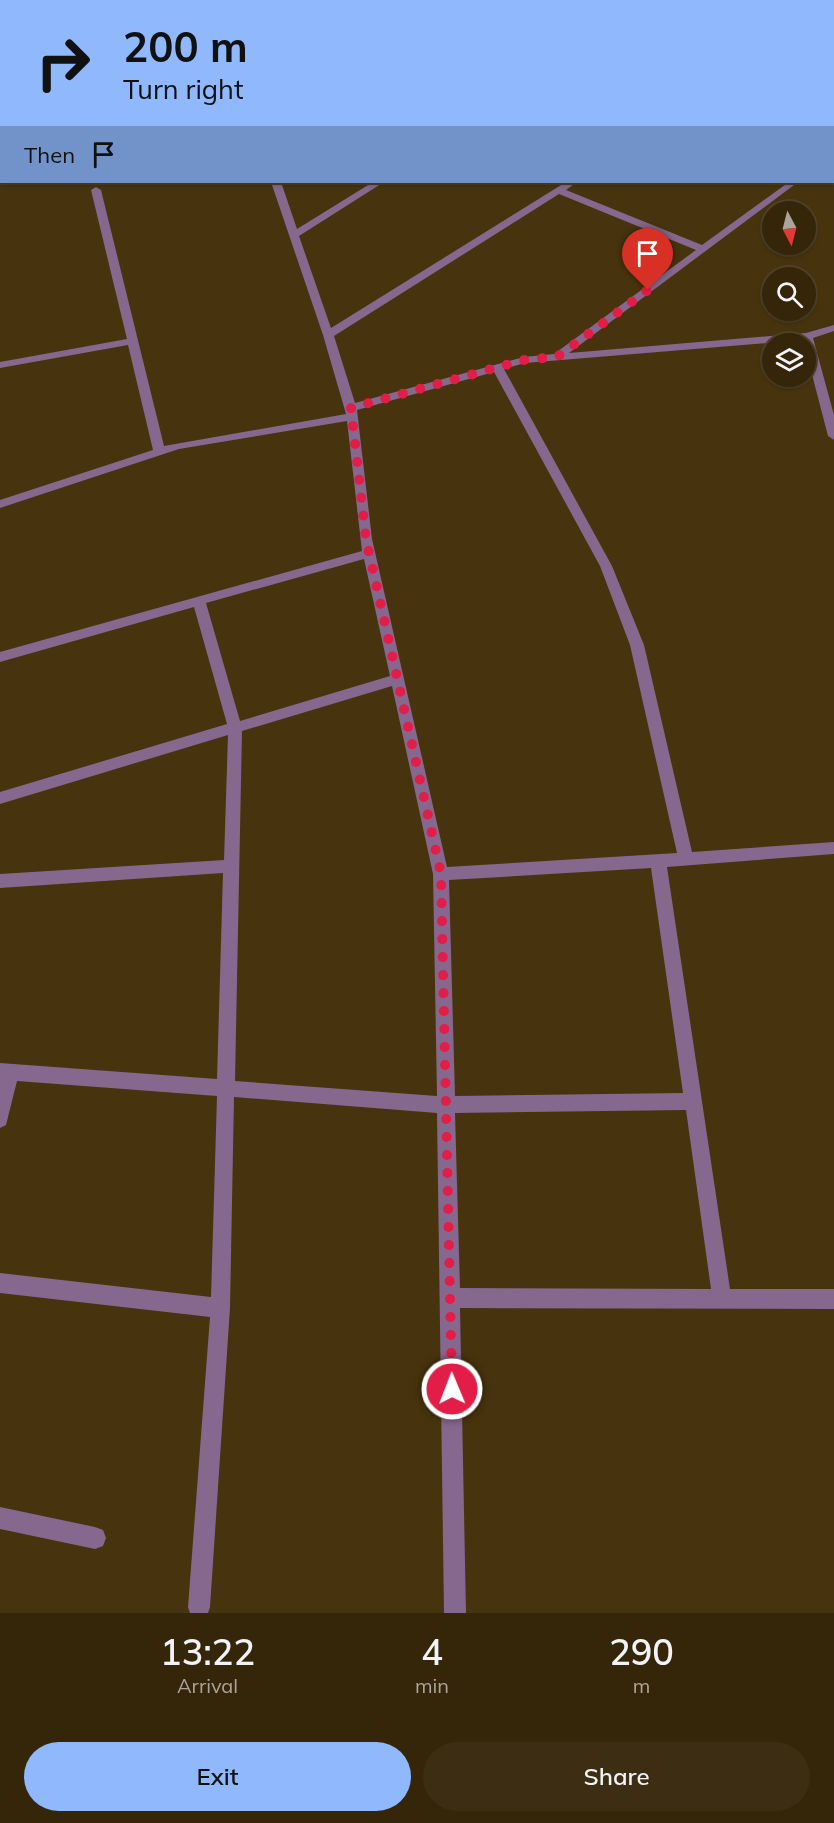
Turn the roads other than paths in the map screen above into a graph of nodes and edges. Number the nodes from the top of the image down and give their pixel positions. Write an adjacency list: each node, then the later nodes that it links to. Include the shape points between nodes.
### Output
1 (276, 183): 7 (street)
2 (377, 183): 7 (street)
3 (570, 183): 6 (street)
4 (793, 183): 8 (street)
5 (96, 190): 12 (street)
6 (558, 190): 8 (street); 11 (street)
7 (294, 235): 11 (street)
8 (703, 249): 14 (street)
9 (834, 328): 10 (street)
10 (816, 333)
11 (328, 336): 18 (street)
12 (132, 340): 15 (street); 20 (street)
13 (762, 340): 14 (street)
14 (557, 357): 16 (street, via 524,360)
15 (0, 365)
16 (498, 368): 18 (street); 29 (street, via 606,566 637,645)
17 (816, 369): 19 (street)
18 (351, 412): 20 (street); 22 (street)
19 (834, 436)
20 (159, 452): 21 (street)
21 (0, 504)
22 (369, 553): 23 (street); 25 (street)
23 (199, 601): 24 (street); 26 (street)
24 (0, 657)
25 (397, 679): 26 (street); 32 (street)
26 (235, 728): 27 (street); 31 (street)
27 (0, 798)
28 (834, 848): 29 (street)
29 (686, 859): 30 (street)
30 (658, 861): 32 (street); 36 (street)
31 (232, 866): 33 (street); 35 (street)
32 (441, 874): 37 (street)
33 (0, 881)
34 (5, 1072): 35 (street); 38 (street)
35 (226, 1088): 37 (street); 43 (street)
36 (693, 1101): 37 (street); 41 (street)
37 (446, 1105): 40 (street)
38 (0, 1119)
39 (0, 1283): 43 (street)
40 (450, 1298): 41 (street); 47 (street)
41 (722, 1298): 42 (street)
42 (834, 1299)
43 (220, 1308): 46 (street)
44 (0, 1518): 45 (street)
45 (95, 1538)
46 (199, 1607)
47 (455, 1613)

